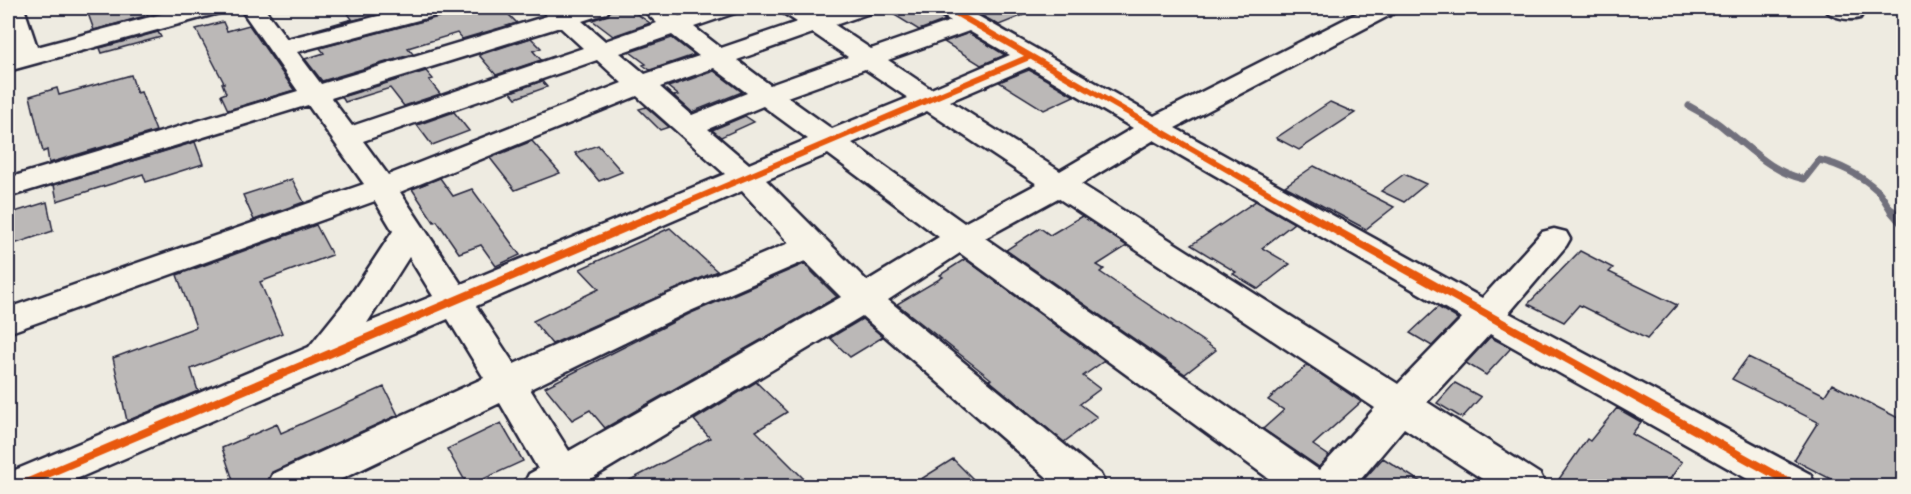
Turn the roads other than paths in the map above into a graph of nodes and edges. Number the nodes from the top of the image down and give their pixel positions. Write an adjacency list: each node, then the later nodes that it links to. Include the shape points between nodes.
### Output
1 (12, 8): 18 (street)
2 (210, 8): 18 (street)
3 (252, 8): 14 (street)
4 (436, 8): 14 (street)
5 (598, 8): 10 (street)
6 (726, 8): 11 (street)
7 (861, 8): 12 (street)
8 (947, 8): 13 (street)
9 (1386, 8): 25 (street)
10 (559, 13): 15 (street); 21 (street)
11 (665, 16): 15 (street); 17 (street)
12 (804, 16): 17 (street); 19 (street)
13 (971, 22): 16 (street); 19 (street)
14 (283, 48): 21 (street)
15 (601, 50): 20 (street); 26 (street)
16 (1029, 57): 23 (street); 25 (street)
17 (718, 58): 20 (street); 22 (street)
18 (17, 60)
19 (869, 60): 22 (street); 23 (street)
20 (640, 85): 24 (street); 31 (street)
21 (314, 95): 26 (street); 30 (street)
22 (766, 95): 24 (street); 27 (street)
23 (928, 99): 27 (street); 29 (street)
24 (688, 127): 28 (street)
25 (1155, 127): 29 (street); 38 (street)
26 (345, 138): 31 (street)
27 (831, 141): 28 (street); 33 (street)
28 (747, 178): 35 (street); 37 (street)
29 (1060, 184): 33 (street); 42 (street)
30 (8, 188)
31 (382, 188): 32 (street); 39 (street)
32 (410, 231): 37 (street); 40 (street, via 362,305)
33 (962, 237): 36 (street); 48 (street)
34 (1554, 239): 38 (street)
35 (810, 246): 36 (street); 41 (street)
36 (864, 299): 43 (street); 47 (street)
37 (453, 300): 40 (street); 41 (street)
38 (1487, 317): 42 (street); 44 (street)
39 (8, 321)
40 (321, 357): 45 (street)
41 (507, 383): 43 (street); 46 (street)
42 (1400, 406): 49 (street); 50 (street)
43 (559, 483)
44 (1781, 483)
45 (19, 486)
46 (288, 486)
47 (1085, 486)
48 (1310, 486)
49 (1331, 486)
50 (1525, 486)

